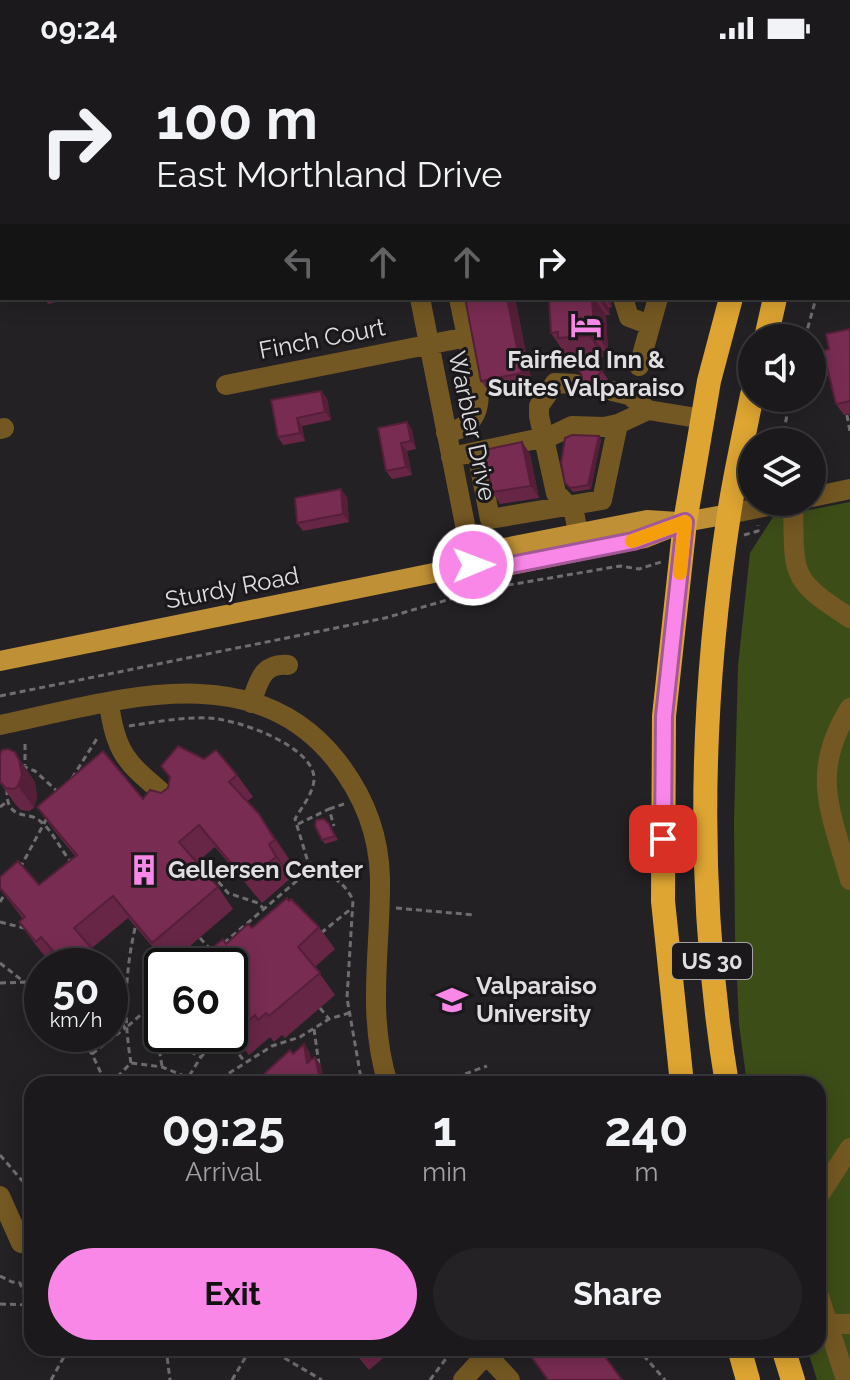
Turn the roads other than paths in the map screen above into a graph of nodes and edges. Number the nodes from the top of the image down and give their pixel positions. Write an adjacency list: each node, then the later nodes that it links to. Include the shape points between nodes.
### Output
1 (420, 300): 10 (street, Warbler Drive)
2 (459, 300): 9 (street)
3 (624, 300): 8 (street, via 629,317)
4 (657, 300): 8 (street)
5 (730, 300): 17 (highway, US 30)
6 (775, 300): 7 (highway)
7 (769, 324)
8 (650, 325): 11 (street)
9 (467, 337): 10 (street, Finch Court); 19 (street, via 480,404 466,426)
10 (428, 344): 13 (street, Finch Court); 19 (street, Warbler Drive)
11 (639, 366)
12 (575, 384): 20 (street, via 555,383 544,397 539,416)
13 (226, 385)
14 (612, 391): 15 (street, via 629,395)
15 (648, 410): 17 (street); 18 (street)
16 (749, 412): 27 (highway, US 30)
17 (703, 419): 29 (highway, US 30)
18 (618, 424): 20 (street, via 572,426); 25 (street, via 602,500)
19 (446, 433): 22 (street, Warbler Drive)
20 (544, 438): 21 (street); 25 (street, via 556,493)
21 (477, 452): 22 (street); 25 (street, via 490,519)
22 (451, 457): 31 (street, Warbler Drive)
23 (850, 489): 24 (street)
24 (826, 494)
25 (566, 505): 30 (street, via 574,512)
26 (738, 512): 27 (street, Sturdy Road)
27 (729, 514): 29 (main road, Sturdy Road); 43 (highway, US 30, via 713,649 706,774 708,917)
28 (793, 516): 32 (street, via 798,575 815,596)
29 (685, 522): 30 (main road, Sturdy Road, via 647,520); 31 (main road, Sturdy Road, via 633,541 501,567); 42 (highway, US 30, via 664,716 663,885)
30 (571, 535): 31 (main road, Sturdy Road, via 499,549)
31 (473, 565): 33 (main road, Sturdy Road)
32 (850, 618)
33 (0, 661)
34 (288, 665): 36 (street, via 264,670)
35 (109, 703): 36 (street, via 173,692); 38 (street); 39 (street, via 113,731 126,760)
36 (251, 703): 41 (street, via 303,727 325,746 361,797 371,823 380,877 375,1013)
37 (850, 708): 40 (street, via 832,741 825,773)
38 (0, 725)
39 (173, 802)
40 (849, 873)
41 (387, 1076)
42 (681, 1076)
43 (726, 1076)
44 (850, 1148): 45 (street)
45 (826, 1185)
46 (5, 1187): 47 (street)
47 (21, 1243)
48 (826, 1324): 49 (street); 58 (street)
49 (850, 1324)
50 (485, 1356): 54 (street)
51 (493, 1356): 55 (street)
52 (741, 1356): 56 (highway)
53 (786, 1356): 57 (highway)
54 (463, 1380)
55 (510, 1380)
56 (748, 1380)
57 (793, 1380)
58 (846, 1380)

